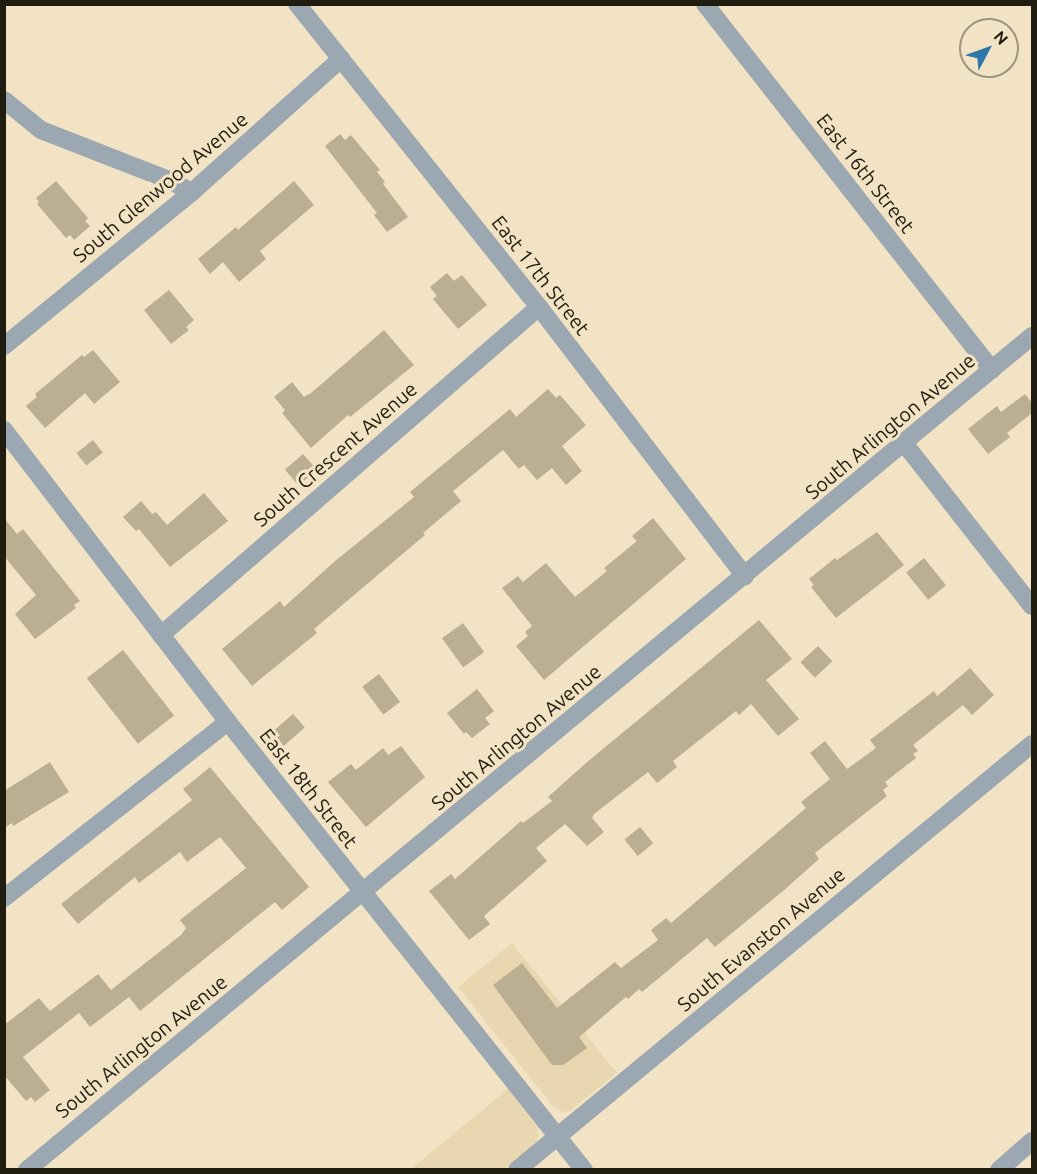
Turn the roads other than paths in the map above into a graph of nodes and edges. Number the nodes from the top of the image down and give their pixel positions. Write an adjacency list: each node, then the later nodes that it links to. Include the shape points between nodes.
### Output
1 (297, 4): 3 (street, East 17th Street)
2 (705, 4): 9 (street, East 16th Street)
3 (341, 59): 5 (street, South Glenwood Avenue); 6 (street, East 17th Street)
4 (4, 100): 5 (street, via 41,130)
5 (192, 192): 8 (street, South Glenwood Avenue)
6 (539, 307): 12 (street, East 17th Street); 14 (street, South Crescent Avenue)
7 (1032, 336): 9 (street, South Arlington Avenue)
8 (4, 346)
9 (992, 370): 11 (street, South Arlington Avenue)
10 (4, 430): 14 (street, East 18th Street)
11 (904, 443): 12 (street, South Arlington Avenue); 13 (street)
12 (745, 576): 17 (street, South Arlington Avenue)
13 (1032, 606)
14 (160, 635): 15 (street, East 18th Street)
15 (228, 722): 17 (street, East 18th Street); 18 (street)
16 (1032, 744): 19 (street, South Evanston Avenue)
17 (363, 892): 19 (street, East 18th Street); 22 (street, South Arlington Avenue)
18 (4, 898)
19 (557, 1136): 23 (street, South Evanston Avenue); 24 (street, East 18th Street)
20 (1032, 1141): 21 (street)
21 (1004, 1168)
22 (27, 1170)
23 (518, 1170)
24 (584, 1170)

